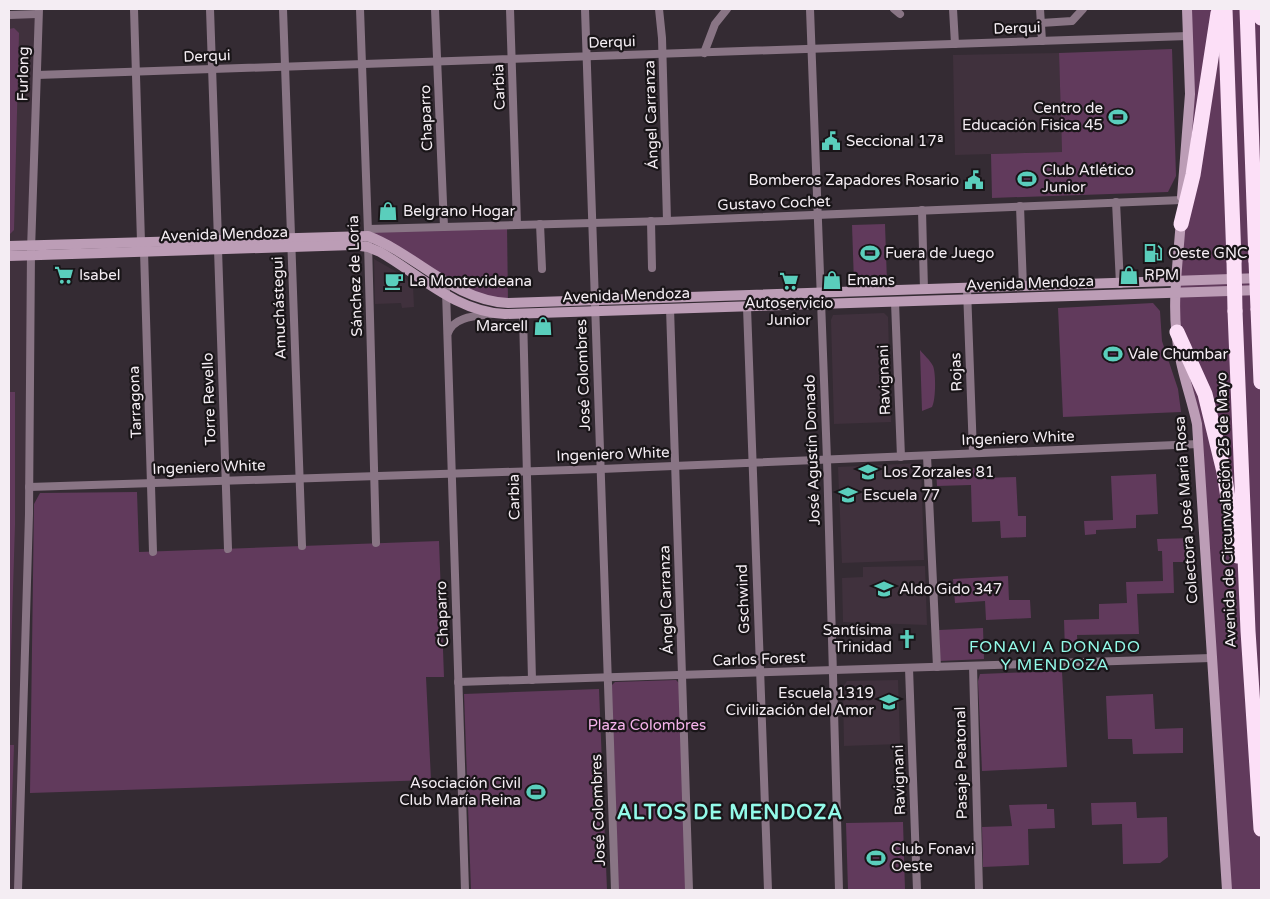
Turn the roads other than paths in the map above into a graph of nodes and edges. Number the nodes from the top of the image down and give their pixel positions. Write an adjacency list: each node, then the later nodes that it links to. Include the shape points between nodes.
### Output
1 (134, 9): 35 (street, Tarragona)
2 (210, 9): 34 (street, Torre Revello)
3 (283, 9): 33 (street, Amuchástegui)
4 (360, 9): 32 (street, Sánchez de Loria)
5 (435, 9): 31 (street, Chaparro)
6 (510, 9): 30 (street, Carbia)
7 (585, 9): 29 (street, José Colombres)
8 (659, 9): 28 (street, Ángel Carranza)
9 (727, 9): 27 (street, via 716,24)
10 (810, 9): 26 (street, José Agustín Donado)
11 (953, 9): 25 (street)
12 (1040, 9): 22 (street)
13 (1083, 9): 22 (street, via 1072,21)
14 (1187, 9): 23 (main road, Colectora José María Rosa)
15 (1218, 9): 46 (highway, via 1194,175)
16 (1225, 9): 99 (highway, Avenida de Circunvalación 25 de Mayo, bridge)
17 (1247, 9): 79 (highway, bridge)
18 (1259, 9): 21 (highway)
19 (37, 10): 20 (street); 36 (street, Furlong)
20 (9, 15)
21 (1261, 18)
22 (1041, 23): 24 (street)
23 (1188, 36): 24 (street, Derqui); 37 (main road, Colectora José María Rosa, via 1190,94)
24 (1042, 41): 25 (street, Derqui)
25 (955, 44): 26 (street, Derqui)
26 (812, 49): 27 (street, Derqui); 41 (street, José Agustín Donado)
27 (704, 53): 28 (street, Derqui)
28 (663, 54): 29 (street, Derqui); 43 (street, Ángel Carranza)
29 (586, 56): 30 (street, Derqui); 44 (street, José Colombres)
30 (512, 59): 31 (street, Derqui); 47 (street, Carbia)
31 (437, 62): 32 (street, Derqui); 48 (street, Chaparro)
32 (362, 64): 33 (street, Derqui); 49 (street, Sánchez de Loria)
33 (285, 67): 34 (street, Derqui); 50 (street, Amuchástegui)
34 (212, 69): 35 (street, Derqui); 51 (street, Torre Revello)
35 (136, 72): 36 (street, Derqui); 53 (street, Tarragona)
36 (37, 75): 54 (street, Furlong)
37 (1182, 200): 38 (street, Gustavo Cochet); 46 (main road, Colectora José María Rosa)
38 (1116, 202): 39 (street, Gustavo Cochet); 61 (street)
39 (1020, 206): 40 (street, Gustavo Cochet); 63 (street)
40 (922, 210): 41 (street, Gustavo Cochet); 64 (street)
41 (817, 215): 43 (street, Gustavo Cochet); 70 (street, José Agustín Donado)
42 (651, 221): 43 (street, Gustavo Cochet); 44 (street, Gustavo Cochet); 56 (street)
43 (668, 221)
44 (592, 223): 45 (street, Gustavo Cochet); 72 (street, José Colombres)
45 (540, 224): 47 (street, Gustavo Cochet); 57 (street)
46 (1181, 224): 60 (main road, Colectora José María Rosa)
47 (517, 225): 48 (street, Gustavo Cochet)
48 (444, 227): 49 (street, Gustavo Cochet)
49 (368, 237): 50 (main road, Avenida Mendoza); 59 (main road, Avenida Mendoza, via 403,252); 67 (main road, Avenida Mendoza); 90 (street, Sánchez de Loria)
50 (290, 242): 51 (main road, Avenida Mendoza); 91 (street, Amuchástegui)
51 (218, 244): 53 (main road, Avenida Mendoza); 92 (street, Torre Revello)
52 (9, 246): 54 (main road, Avenida Mendoza)
53 (142, 247): 54 (main road, Avenida Mendoza); 93 (street, Tarragona)
54 (31, 250): 55 (main road, Avenida Mendoza); 94 (street, Furlong)
55 (9, 256)
56 (652, 268)
57 (542, 269)
58 (1261, 278): 60 (main road, Avenida Mendoza)
59 (445, 282): 67 (street, Chaparro); 72 (main road, Avenida Mendoza, via 496,302)
60 (1175, 282): 61 (main road, Avenida Mendoza); 66 (main road, Colectora José María Rosa)
61 (1120, 284): 62 (main road, Avenida Mendoza)
62 (1042, 286): 63 (main road, Avenida Mendoza); 69 (main road)
63 (1023, 287): 68 (main road, Avenida Mendoza)
64 (924, 290): 68 (main road, Avenida Mendoza); 70 (main road, Avenida Mendoza)
65 (1261, 290): 66 (main road, Avenida Mendoza)
66 (1175, 293): 69 (main road, Avenida Mendoza); 77 (main road, Colectora José María Rosa)
67 (446, 294): 75 (main road, Avenida Mendoza, via 460,303); 78 (street, Chaparro)
68 (967, 294): 69 (main road, Avenida Mendoza); 71 (main road, Avenida Mendoza); 81 (street, Rojas)
69 (1042, 297)
70 (820, 299): 71 (main road, Avenida Mendoza); 72 (main road, Avenida Mendoza); 73 (main road, Avenida Mendoza); 84 (street, José Agustín Donado)
71 (895, 302): 83 (street, Ravignani)
72 (595, 306): 74 (main road, Avenida Mendoza); 76 (main road, Avenida Mendoza); 87 (street, José Colombres)
73 (747, 306): 74 (main road, Avenida Mendoza); 85 (street, Gschwind)
74 (670, 308): 86 (street, Ángel Carranza)
75 (495, 314): 76 (main road, Avenida Mendoza); 78 (street, via 460,320 451,326)
76 (524, 314): 88 (street, Carbia)
77 (1177, 332): 80 (main road, Colectora José María Rosa); 99 (highway, via 1205,394 1224,472)
78 (447, 337): 89 (street, Chaparro)
79 (1261, 382)
80 (1199, 444): 81 (street, Ingeniero White); 100 (main road, Colectora José María Rosa)
81 (973, 453): 82 (street, Ingeniero White)
82 (927, 456): 83 (street, Ingeniero White); 102 (street)
83 (901, 457): 84 (street, Ingeniero White)
84 (827, 460): 85 (street, Ingeniero White); 104 (street, José Agustín Donado)
85 (752, 463): 86 (street, Ingeniero White); 105 (street, Gschwind)
86 (675, 466): 87 (street, Ingeniero White); 106 (street, Ángel Carranza)
87 (600, 469): 88 (street, Ingeniero White); 107 (street, José Colombres)
88 (527, 470): 89 (street, Ingeniero White); 108 (street, Carbia)
89 (451, 472): 90 (street, Ingeniero White); 109 (street, Chaparro)
90 (374, 475): 91 (street, Ingeniero White); 95 (street, Sánchez de Loria)
91 (299, 478): 92 (street, Ingeniero White); 96 (street, Amuchástegui)
92 (226, 480): 93 (street, Ingeniero White); 97 (street, Torre Revello)
93 (151, 483): 94 (street, Ingeniero White); 98 (street, Tarragona)
94 (29, 487): 111 (street, Furlong)
95 (376, 544)
96 (302, 546)
97 (228, 549)
98 (153, 552)
99 (1248, 631): 110 (highway, Avenida de Circunvalación 25 de Mayo)
100 (1211, 658): 101 (street, Carlos Forest); 119 (main road, Colectora José María Rosa)
101 (973, 666): 102 (street, Carlos Forest); 118 (street, Pasaje Peatonal)
102 (937, 667): 103 (street, Carlos Forest)
103 (909, 668): 104 (street, Carlos Forest); 117 (street, Ravignani)
104 (833, 671): 105 (street, Carlos Forest); 116 (street, José Agustín Donado)
105 (759, 673): 106 (street, Carlos Forest); 115 (street, Gschwind)
106 (682, 676): 107 (street, Carlos Forest); 114 (street, Ángel Carranza)
107 (607, 678): 108 (street, Carlos Forest); 113 (street, José Colombres)
108 (532, 680): 109 (street, Carlos Forest)
109 (458, 682): 112 (street, Chaparro)
110 (1261, 829)
111 (18, 890)
112 (464, 890)
113 (615, 890)
114 (689, 890)
115 (768, 890)
116 (839, 890)
117 (917, 890)
118 (978, 890)
119 (1227, 890)

